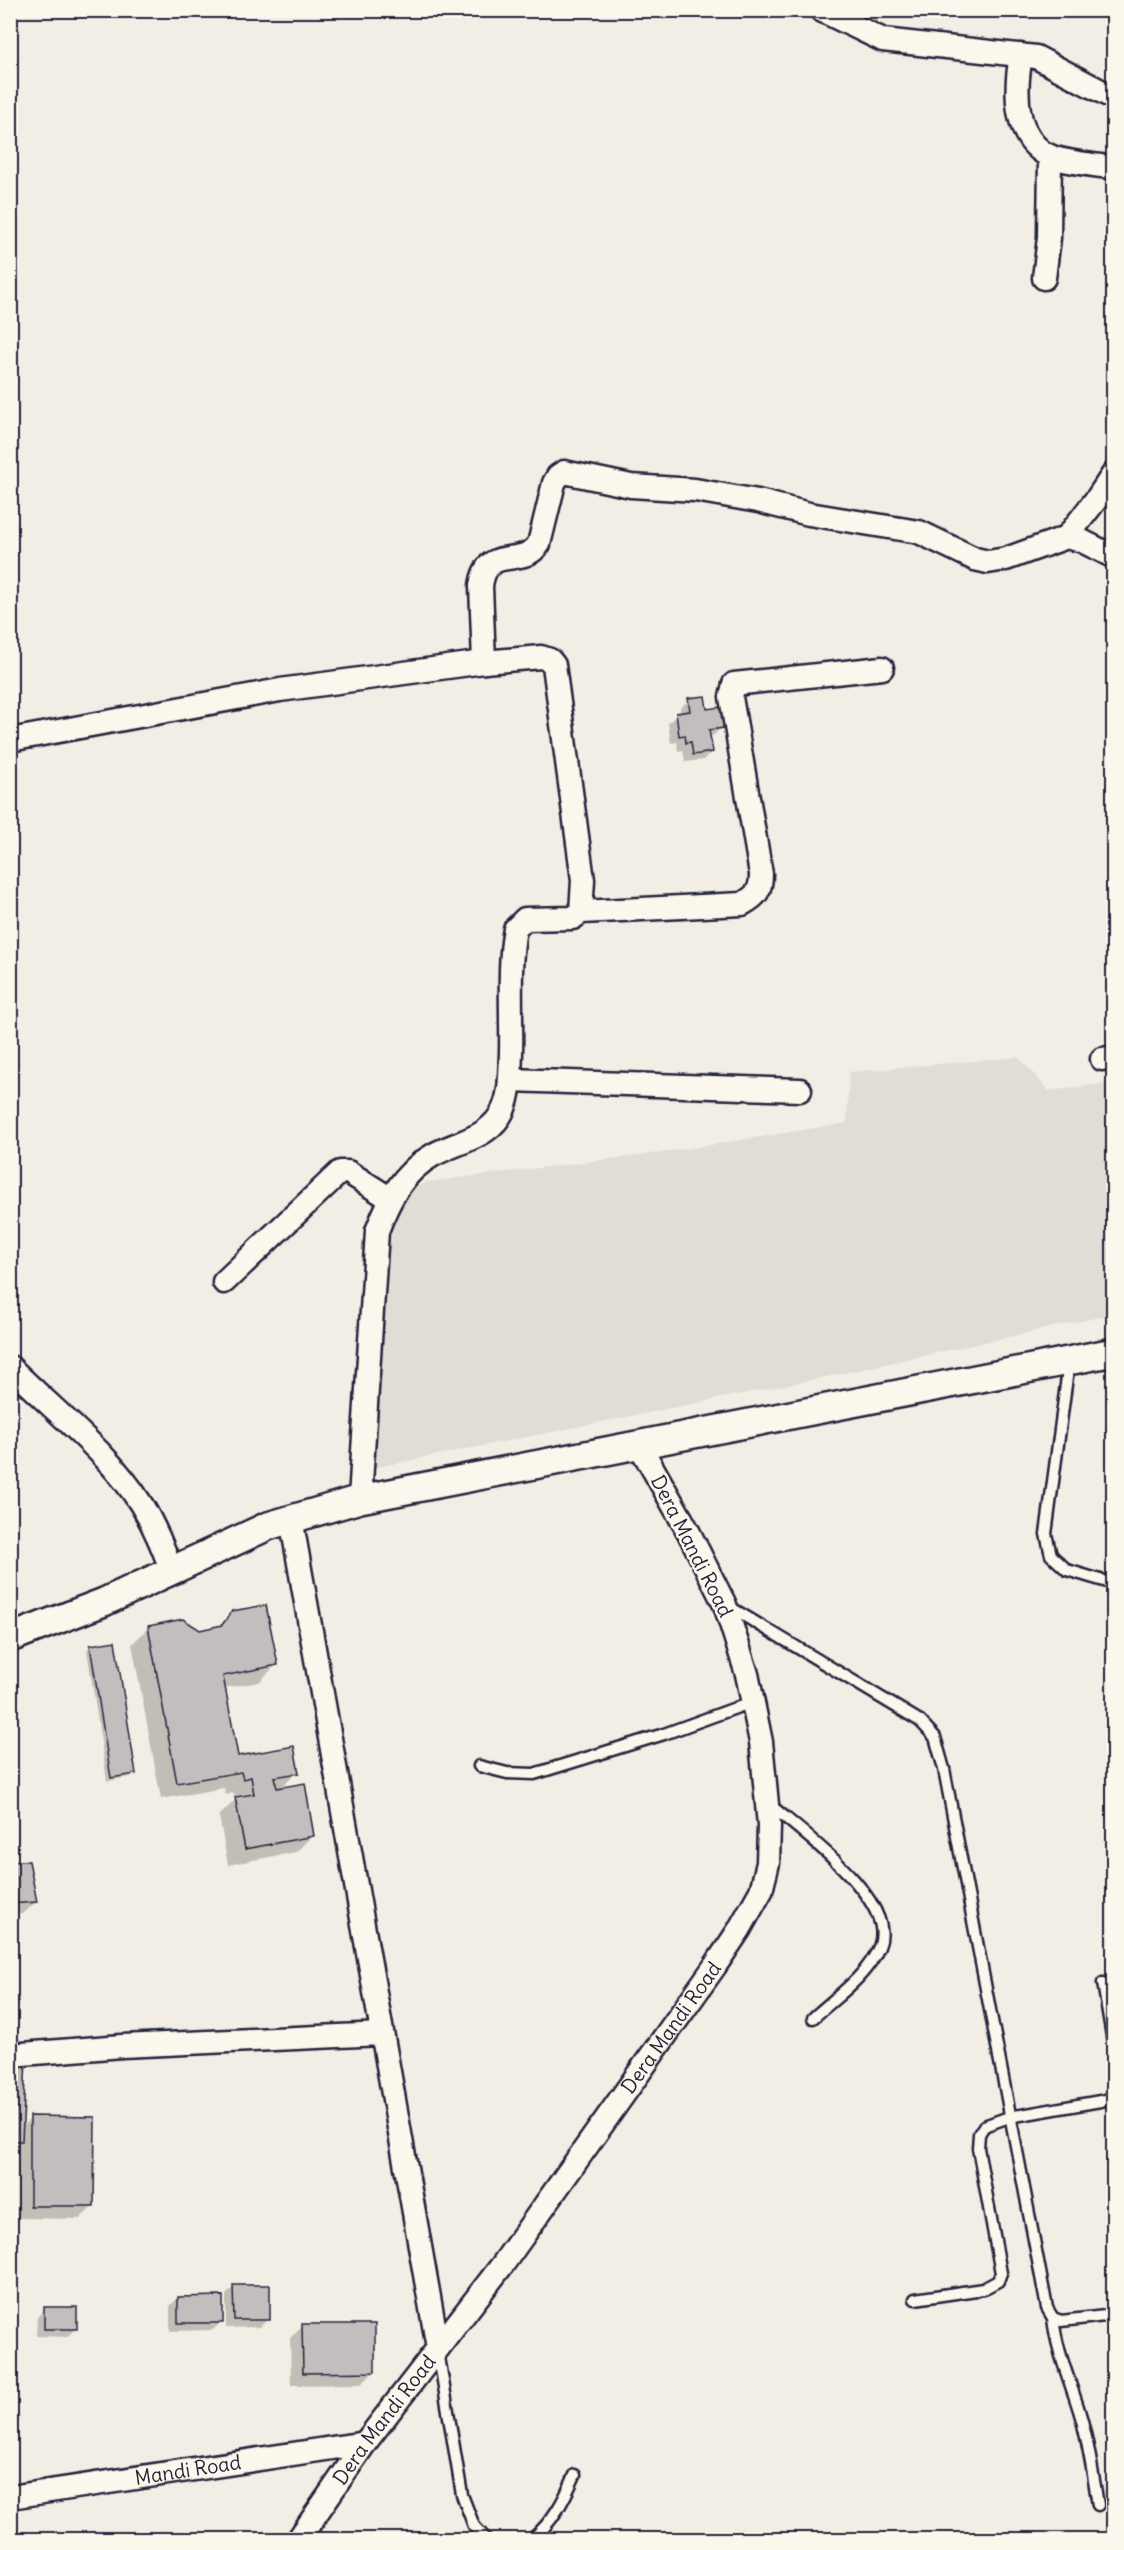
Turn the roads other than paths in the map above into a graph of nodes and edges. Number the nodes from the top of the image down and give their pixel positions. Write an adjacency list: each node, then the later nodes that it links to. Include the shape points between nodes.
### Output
1 (821, 10): 2 (street, via 883,40)
2 (1021, 55): 3 (street, via 1036,57); 4 (street, via 1017,80 1019,116 1028,137)
3 (1113, 98)
4 (1050, 156): 5 (street); 6 (street, via 1049,238)
5 (1113, 168)
6 (1044, 278)
7 (1113, 473): 8 (street)
8 (1067, 537): 9 (street); 10 (street, via 988,562 919,532 694,490 631,486 564,472 554,483 534,551 494,561 482,573)
9 (1113, 557)
10 (484, 662): 12 (street, via 280,690); 13 (street, via 541,657 554,665 583,880)
11 (882, 668): 13 (street, via 734,684 731,697 761,874 761,888 753,898 742,904)
12 (10, 740)
13 (581, 912): 14 (street, via 573,918 525,918 515,929)
14 (510, 1080): 15 (street); 16 (street, via 504,1108 492,1125 478,1136 433,1155 404,1178)
15 (800, 1090)
16 (389, 1198): 17 (street, via 348,1172 340,1172); 22 (street, via 377,1231)
17 (224, 1282)
18 (1113, 1352): 19 (street)
19 (1069, 1362): 21 (street); 25 (lane, via 1046,1534 1051,1556 1067,1570)
20 (10, 1367): 24 (street, via 122,1479 141,1503)
21 (640, 1446): 22 (street); 26 (street, Dera Mandi Road)
22 (360, 1499): 23 (street)
23 (291, 1518): 24 (street); 33 (street)
24 (172, 1571): 27 (street)
25 (1113, 1584)
26 (725, 1605): 28 (street, Dera Mandi Road); 37 (lane, via 920,1721 935,1737 945,1769)
27 (10, 1638)
28 (752, 1702): 29 (lane, via 534,1774); 30 (street, Dera Mandi Road, via 761,1742)
29 (479, 1766)
30 (766, 1802): 32 (lane, via 849,1875 872,1901 881,1923 880,1945 870,1963); 41 (street, Dera Mandi Road, via 768,1863 761,1891 739,1930 503,2264)
31 (1103, 1983): 34 (lane)
32 (813, 2018)
33 (382, 2034): 35 (street); 41 (street)
34 (1113, 2048)
35 (10, 2055)
36 (1113, 2095): 37 (lane, via 1106,2100)
37 (1009, 2117): 38 (lane, via 984,2126 978,2148 1001,2272 998,2281 983,2289); 40 (lane, via 1043,2295)
38 (915, 2299)
39 (1113, 2315): 40 (lane)
40 (1053, 2318): 45 (lane, via 1061,2360 1087,2439)
41 (438, 2348): 42 (street, Dera Mandi Road); 47 (lane, via 462,2495 474,2526)
42 (365, 2443): 44 (street, Mandi Road); 46 (street, Dera Mandi Road)
43 (574, 2475): 48 (lane, via 564,2500 546,2527)
44 (10, 2497)
45 (1098, 2505)
46 (298, 2540)
47 (487, 2540)
48 (531, 2540)

